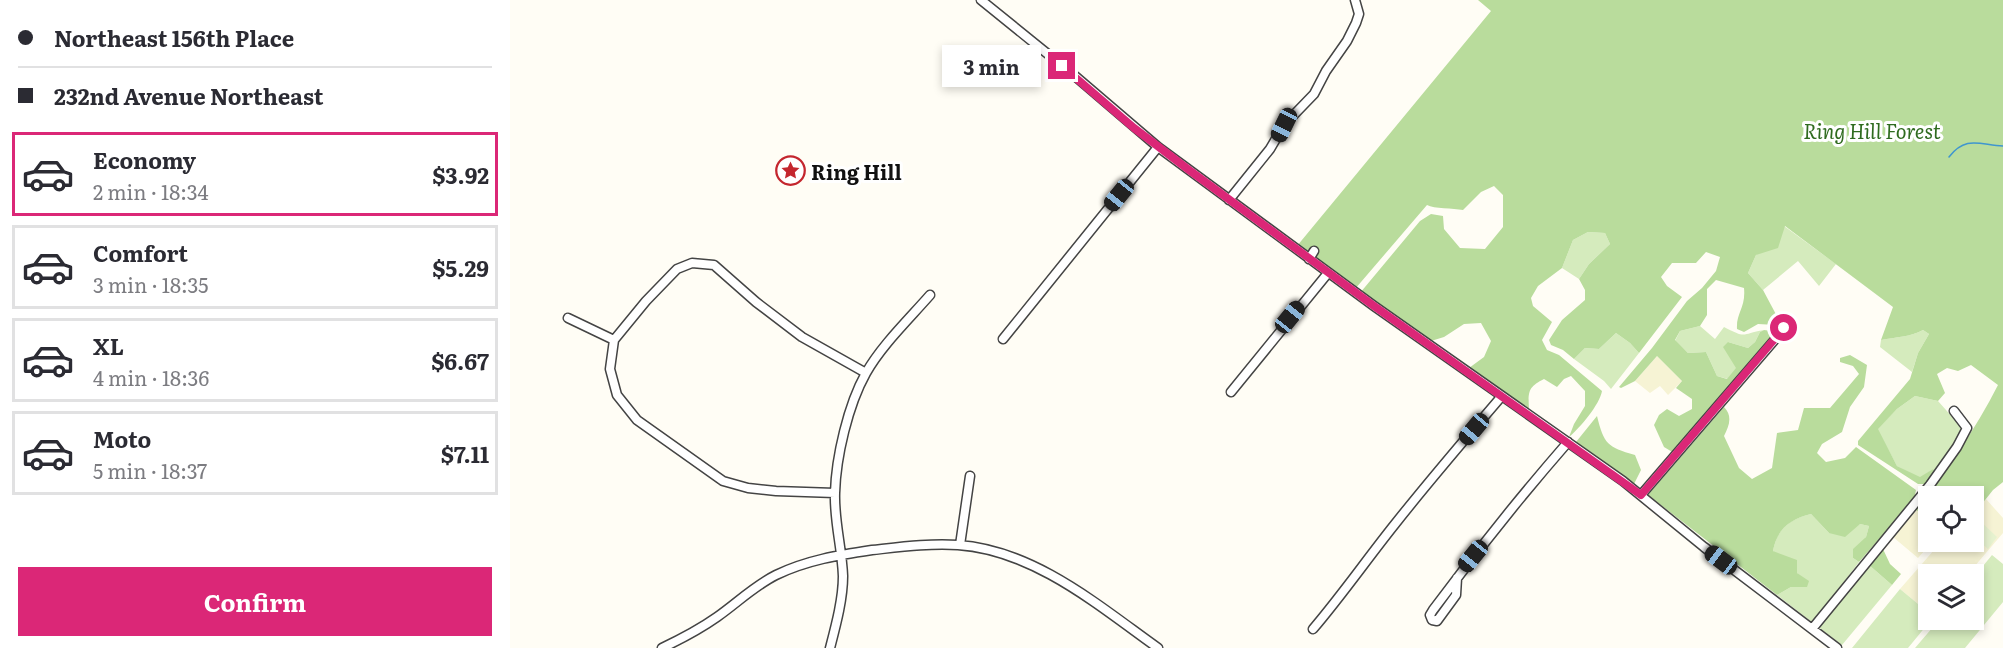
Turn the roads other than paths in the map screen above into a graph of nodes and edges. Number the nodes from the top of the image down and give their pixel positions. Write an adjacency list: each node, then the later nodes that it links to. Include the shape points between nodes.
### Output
1 (981, 0): 3 (street)
2 (1356, 0): 4 (street, via 1356,23 1314,94 1284,125)
3 (1158, 147): 4 (street); 9 (street)
4 (1229, 200): 5 (street, via 1312,255)
5 (1328, 273): 12 (street); 13 (street)
6 (930, 295): 11 (street)
7 (568, 318): 10 (street)
8 (1784, 328): 18 (street)
9 (1003, 339)
10 (614, 340): 11 (street, via 677,269 692,263 714,265 802,338); 17 (street, via 610,369 617,395 637,420 723,481 747,488)
11 (866, 373): 17 (street, via 848,421)
12 (1231, 392)
13 (1501, 397): 15 (street); 22 (street, via 1406,509)
14 (1954, 411): 23 (street, via 1967,428 1957,447)
15 (1568, 442): 18 (street); 21 (street)
16 (970, 476): 19 (street)
17 (835, 493): 20 (street)
18 (1641, 495): 23 (street)
19 (960, 545): 20 (street); 26 (street, via 1030,565 1067,585)
20 (840, 555): 24 (street, via 812,560 774,576 717,617); 25 (street, via 842,591)
21 (1457, 578): 21 (street, via 1430,615 1432,620 1437,621 1456,595)
22 (1313, 629)
23 (1812, 629): 27 (street)
24 (662, 648)
25 (830, 648)
26 (1158, 648)
27 (1837, 648)

